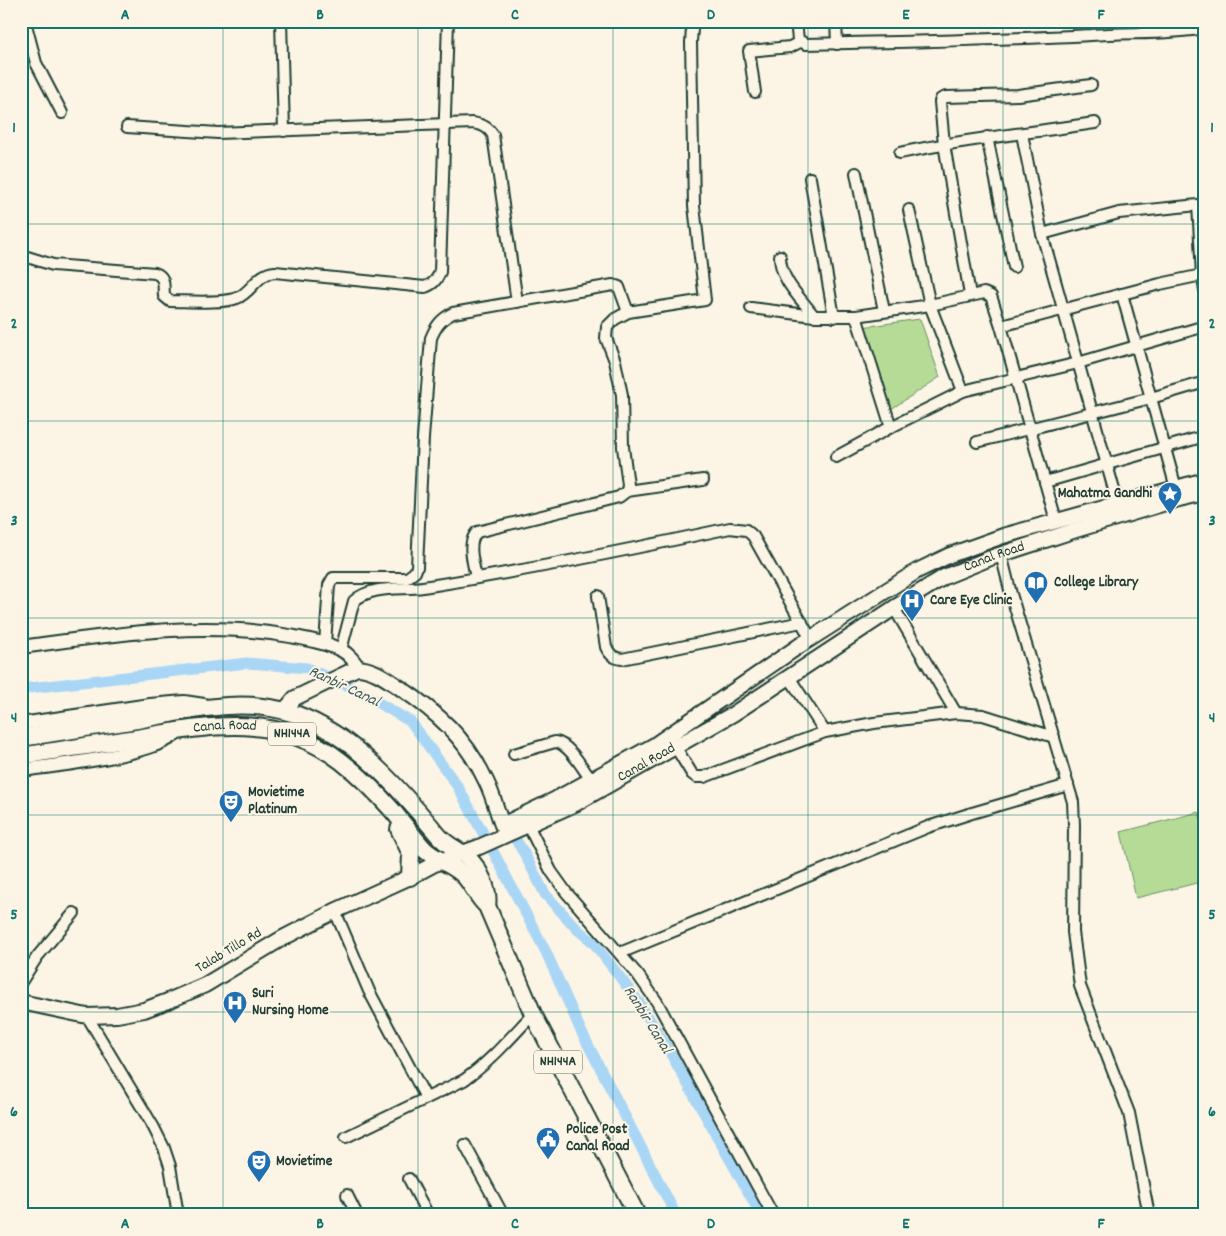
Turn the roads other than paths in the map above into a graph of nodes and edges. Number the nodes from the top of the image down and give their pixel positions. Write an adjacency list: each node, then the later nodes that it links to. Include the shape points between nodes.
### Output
1 (25, 21): 12 (street, via 36,62)
2 (281, 21): 16 (street)
3 (448, 21): 14 (street)
4 (695, 21): 37 (street, via 691,42 694,206 705,300)
5 (796, 21): 8 (street, via 796,35)
6 (836, 21): 9 (street)
7 (1205, 28): 9 (street, via 1150,34)
8 (800, 42): 9 (street); 11 (street, via 749,51)
9 (836, 44)
10 (1091, 85): 19 (street, via 1018,95 943,98 940,102)
11 (755, 92)
12 (62, 113)
13 (1095, 124): 17 (street)
14 (444, 125): 16 (street); 25 (street, via 440,272 433,284 425,287 275,272 264,275 236,299 170,301 164,296 163,280 159,274 53,265); 32 (street, via 474,122 490,129 493,135)
15 (127, 127): 16 (street, via 195,133)
16 (284, 131)
17 (1022, 134): 18 (street); 24 (street)
18 (987, 137): 19 (street); 27 (street)
19 (944, 144): 20 (street); 31 (street)
20 (900, 153)
21 (856, 173): 36 (street)
22 (810, 178): 40 (street)
23 (909, 210): 33 (street)
24 (1042, 234): 28 (street, via 1119,213 1198,204); 35 (street)
25 (21, 255)
26 (780, 256): 38 (street, via 782,273)
27 (1014, 267)
28 (1202, 275): 29 (street); 30 (street)
29 (1205, 290)
30 (1122, 294): 35 (street); 43 (street)
31 (970, 295): 33 (street); 41 (street, via 984,293 991,296)
32 (517, 302): 37 (street, via 613,285 619,287); 71 (street, via 453,313 443,318 435,328 431,338 417,567 407,578 333,578 329,585)
33 (930, 305): 36 (street); 47 (street)
34 (751, 308): 38 (street)
35 (1064, 310): 41 (street); 44 (street)
36 (884, 311): 39 (street)
37 (628, 312): 61 (street, via 610,322 606,338 622,395)
38 (814, 316): 40 (street)
39 (856, 316): 40 (street); 50 (street)
40 (834, 317)
41 (1001, 326): 45 (street)
42 (1205, 326): 43 (street)
43 (1136, 346): 44 (street); 48 (street)
44 (1078, 363): 45 (street); 49 (street)
45 (1016, 379): 47 (street); 51 (street)
46 (1205, 382): 48 (street)
47 (963, 391): 50 (street)
48 (1151, 398): 49 (street); 54 (street)
49 (1093, 413): 51 (street); 56 (street)
50 (891, 427): 55 (street)
51 (1030, 429): 53 (street); 59 (street)
52 (1205, 436): 54 (street)
53 (977, 442)
54 (1165, 446): 56 (street); 60 (street)
55 (836, 457)
56 (1106, 464): 59 (street); 63 (street)
57 (704, 480): 61 (street)
58 (1205, 480): 60 (main road, Canal Road)
59 (1045, 482): 64 (street)
60 (1176, 488): 63 (main road, Canal Road)
61 (627, 491): 66 (street, via 619,497 477,532 471,543)
62 (1205, 493): 65 (main road, Canal Road)
63 (1118, 504): 64 (main road, Canal Road)
64 (1056, 521): 70 (main road, Canal Road, via 1003,536 930,564)
65 (1001, 554): 68 (main road, Canal Road, via 944,577); 82 (street)
66 (476, 578): 69 (street, via 596,557 730,528 746,530 753,536); 73 (street, via 367,592 354,601)
67 (598, 596): 69 (street, via 606,647 614,658)
68 (894, 608): 75 (main road, Canal Road); 78 (street)
69 (802, 622): 70 (street)
70 (811, 639): 88 (main road, Canal Road, via 653,746)
71 (325, 644): 72 (street, via 262,631 193,630 144,632); 73 (street)
72 (21, 647)
73 (342, 650): 74 (street, via 349,655)
74 (353, 671): 77 (main road, via 295,698); 88 (main road, Canal Road, via 367,670 387,679 445,721 461,740 487,783 502,825)
75 (789, 677): 81 (street); 84 (main road, Canal Road, via 733,714)
76 (212, 707): 77 (highway, Canal Road / NH144A, via 267,707); 79 (street, via 197,703 157,704); 83 (highway, NH144A)
77 (284, 711): 92 (highway, Canal Road / NH144A, via 330,730 346,741 421,814 440,838)
78 (956, 713): 81 (street); 82 (street, via 984,715)
79 (21, 724)
80 (180, 730): 86 (highway, Canal Road / NH144A); 87 (street, via 172,738 142,749); 90 (highway, Canal Road / NH144A, via 240,725 298,736 342,762)
81 (825, 732): 84 (street, via 704,777 692,774)
82 (1054, 737): 89 (street)
83 (21, 738)
84 (675, 746): 91 (main road, Canal Road, via 577,803)
85 (514, 754): 88 (street, via 559,742 566,746)
86 (21, 756)
87 (21, 770)
88 (591, 780)
89 (1068, 785): 98 (street, via 928,827); 114 (street, via 1074,825 1073,941 1080,986 1129,1114)
90 (390, 808): 93 (highway, Canal Road / NH144A, via 424,849); 94 (highway, via 411,854)
91 (528, 824): 92 (main road, Canal Road); 98 (street, via 551,872)
92 (457, 851): 93 (main road, Canal Road); 95 (highway, NH144A, via 473,864 480,875 489,899)
93 (440, 861): 94 (main road, Talab Tillo Rd); 95 (highway, NH144A, via 461,872)
94 (410, 877): 96 (main road, Talab Tillo Rd)
95 (487, 906): 101 (highway, NH144A)
96 (335, 911): 102 (main road, Talab Tillo Rd, via 205,985 168,1001 117,1015); 103 (street, via 370,991)
97 (74, 913): 99 (street)
98 (620, 953): 113 (street, via 658,1002)
99 (21, 982)
100 (21, 1002): 102 (main road, Talab Tillo Rd)
101 (533, 1014): 103 (street, via 477,1071); 112 (highway, NH144A)
102 (87, 1016): 108 (street, via 164,1148)
103 (426, 1098): 104 (street)
104 (346, 1137)
105 (465, 1145): 111 (street)
106 (408, 1179): 110 (street)
107 (347, 1195): 109 (street)
108 (178, 1215)
109 (357, 1215)
110 (428, 1215)
111 (503, 1215)
112 (637, 1215)
113 (773, 1215)
114 (1149, 1215)

